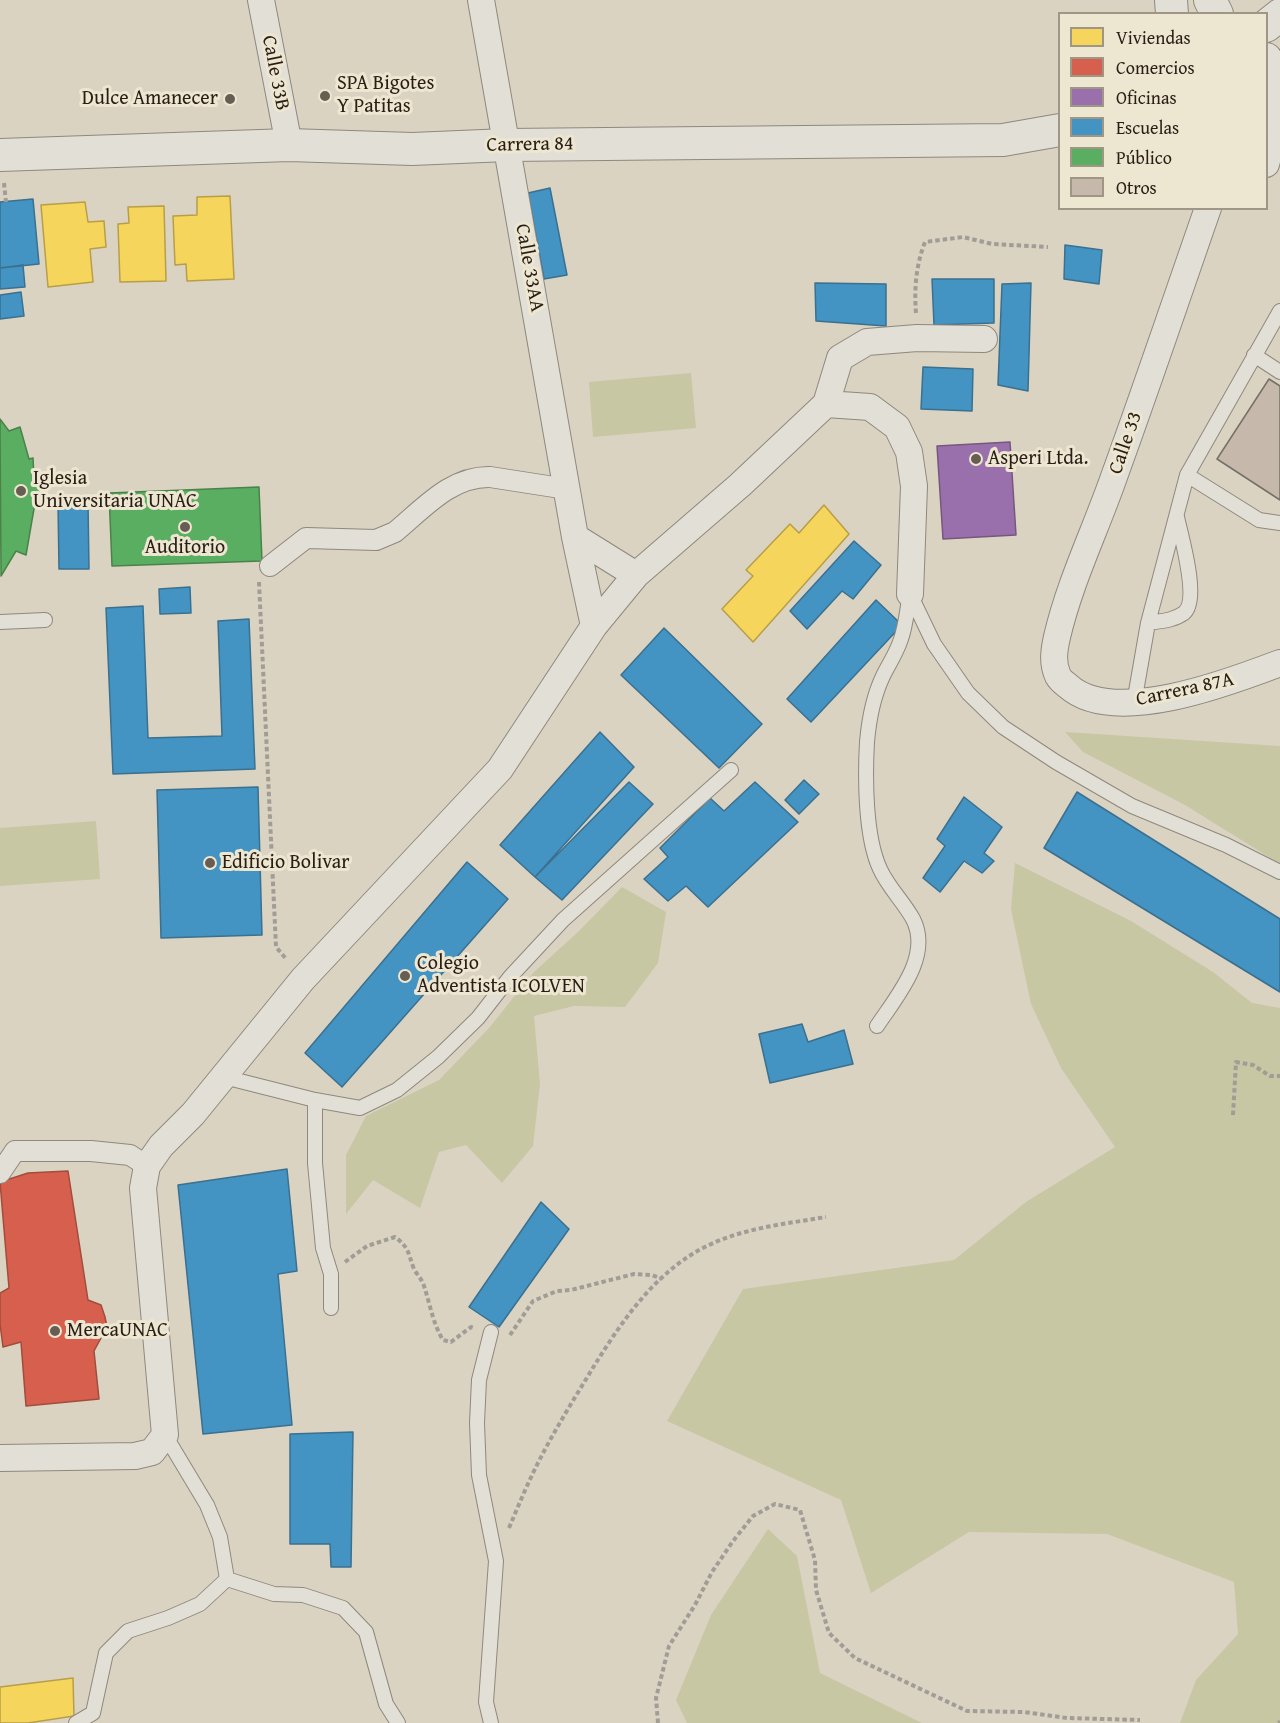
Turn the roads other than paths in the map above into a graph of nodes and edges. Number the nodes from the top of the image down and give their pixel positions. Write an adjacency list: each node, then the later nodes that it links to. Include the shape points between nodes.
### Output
1 (261, 0): 8 (street, Calle 33B)
2 (480, 0): 9 (street, Calle 33AA)
3 (1280, 15): 4 (street)
4 (1268, 24)
5 (1268, 64): 6 (street, via 1275,80)
6 (1273, 118): 10 (street)
7 (1058, 130): 9 (street, Carrera 84, via 1003,140)
8 (289, 145): 9 (street, Carrera 84, via 412,149); 11 (street, Carrera 84)
9 (507, 145): 19 (street, Calle 33AA)
10 (1268, 151)
11 (0, 155)
12 (1207, 210): 31 (street, Calle 33, via 1115,477 1073,582 1053,657)
13 (1280, 311): 15 (lane)
14 (984, 339): 17 (street, via 867,342 840,357)
15 (1254, 356): 16 (lane); 18 (lane)
16 (1280, 372)
17 (826, 404): 24 (street, via 741,485); 25 (street, via 870,407 897,427 909,452 914,486)
18 (1187, 475): 20 (lane); 21 (lane, via 1259,520)
19 (567, 489): 22 (street, Calle 33AA); 23 (street, via 479,477 450,486 386,537 306,538)
20 (1177, 515): 28 (lane); 28 (lane, via 1191,600 1186,612 1172,620)
21 (1280, 524)
22 (575, 537): 24 (street); 29 (street, Calle 33AA)
23 (270, 566)
24 (636, 575): 29 (street)
25 (910, 594): 34 (lane, via 934,644 968,693 1003,728 1132,806 1226,844); 35 (lane, via 902,638 870,713 867,804 879,868 913,919 919,938 916,963)
26 (45, 620): 27 (lane)
27 (0, 622)
28 (1148, 623): 32 (lane)
29 (594, 626): 36 (street, via 500,770 303,979)
30 (1280, 663): 32 (street, Carrera 87A, via 1232,682)
31 (1059, 678): 32 (street, Carrera 87A, via 1077,694 1097,701)
32 (1134, 703)
33 (731, 770): 37 (lane, via 563,920 478,1018 397,1090 360,1108)
34 (1280, 872)
35 (877, 1026)
36 (224, 1077): 37 (lane); 38 (street)
37 (315, 1100): 40 (lane, via 315,1163 323,1248 331,1274)
38 (147, 1166): 39 (street, via 130,1155 15,1151); 42 (street, via 142,1188)
39 (0, 1173)
40 (331, 1308)
41 (491, 1332): 47 (lane, via 479,1380 477,1423 479,1475 496,1561 486,1702)
42 (165, 1436): 43 (street, via 152,1452 135,1456); 44 (lane, via 207,1505 220,1537)
43 (0, 1458)
44 (227, 1579): 45 (lane, via 200,1604 128,1631 106,1653 93,1713); 46 (lane, via 274,1594 303,1595 343,1608 366,1632 386,1704)
45 (76, 1723)
46 (398, 1723)
47 (491, 1723)

